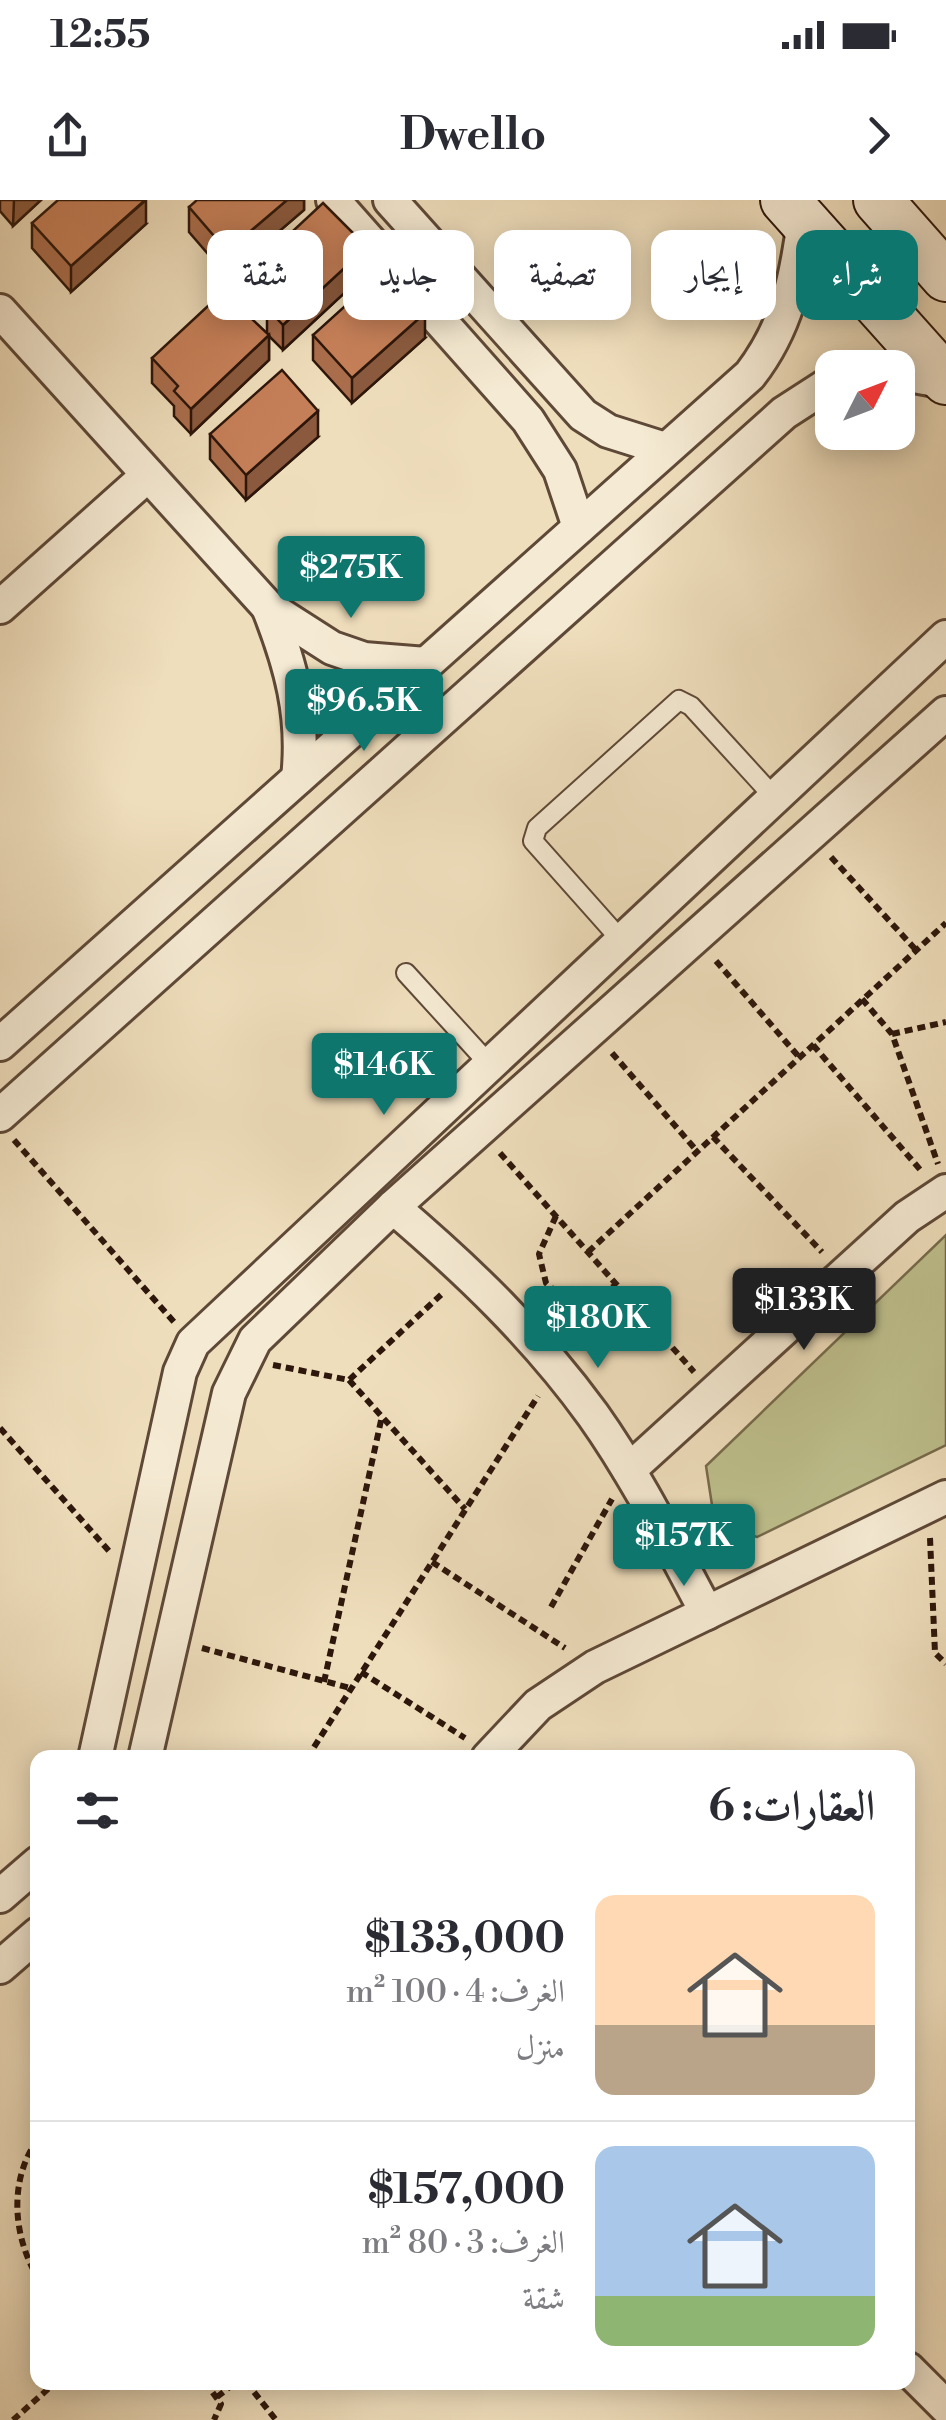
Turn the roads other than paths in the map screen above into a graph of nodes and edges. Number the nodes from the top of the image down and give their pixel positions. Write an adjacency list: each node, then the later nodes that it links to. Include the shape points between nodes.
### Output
1 (333, 200): 12 (street, via 528,420 560,470)
2 (390, 200): 10 (street, via 584,414 608,432)
3 (878, 200): 5 (street)
4 (794, 211): 8 (street); 10 (street, via 792,298 768,352)
5 (946, 277)
6 (0, 311): 11 (street)
7 (915, 376): 8 (street)
8 (946, 381)
9 (815, 393): 20 (street, via 784,413)
10 (665, 449): 12 (street)
11 (148, 475): 13 (street); 14 (street)
12 (579, 527): 16 (street)
13 (0, 607)
14 (268, 607): 16 (street, via 332,648); 19 (street, via 300,710)
15 (946, 637): 21 (street)
16 (426, 664): 18 (street)
17 (946, 712): 29 (street)
18 (323, 756): 19 (street); 20 (street)
19 (298, 778): 24 (street)
20 (358, 794): 26 (street)
21 (774, 798): 22 (street); 22 (lane, via 692,706 679,700 537,828 537,846)
22 (622, 940): 25 (street)
23 (406, 973): 25 (lane)
24 (0, 1044)
25 (488, 1064): 28 (street)
26 (6, 1126)
27 (942, 1184): 31 (street)
28 (340, 1202): 30 (street); 34 (street, via 193,1344 180,1372)
29 (392, 1207): 30 (street); 31 (street, via 467,1270 557,1368)
30 (368, 1231): 35 (street, via 243,1358 229,1394)
31 (629, 1470): 33 (street)
32 (937, 1502): 33 (street)
33 (707, 1613): 36 (street, via 595,1667 538,1705)
34 (97, 1750)
35 (147, 1750)
36 (495, 1750)
37 (30, 1870): 38 (street)
38 (0, 1896)
39 (30, 1941): 40 (street)
40 (0, 1967)
41 (915, 2375): 42 (street)
42 (946, 2406)

